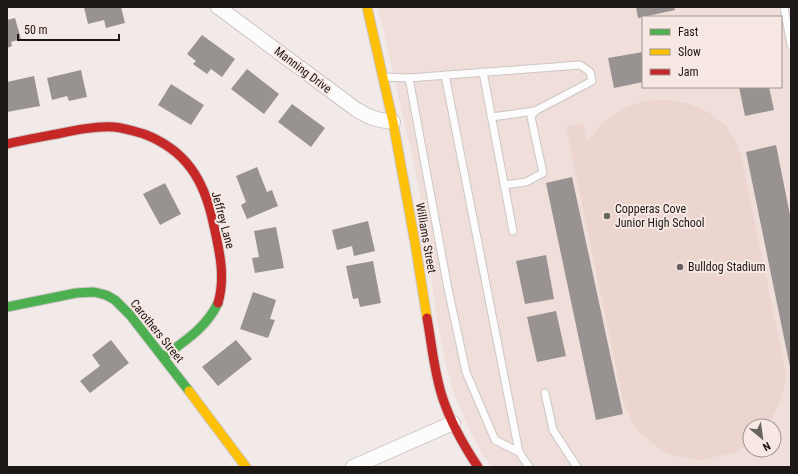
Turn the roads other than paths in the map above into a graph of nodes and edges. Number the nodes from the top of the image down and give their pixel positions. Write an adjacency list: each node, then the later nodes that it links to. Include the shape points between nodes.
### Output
1 (218, 7): 11 (street, Manning Drive, via 366,116)
2 (367, 7): 7 (street, Williams Street)
3 (784, 7): 4 (lane)
4 (791, 45)
5 (483, 72): 6 (lane); 9 (lane, via 580,65 590,72 592,81); 10 (lane)
6 (445, 76): 8 (lane); 19 (lane)
7 (382, 77): 8 (lane); 11 (street, Williams Street)
8 (410, 78): 19 (lane, via 448,289 466,372 495,440)
9 (535, 111): 10 (lane); 13 (lane, via 531,117 543,173 526,182)
10 (491, 117): 13 (lane)
11 (393, 122): 18 (street, Williams Street, via 436,371)
12 (7, 144): 16 (street, Jeffrey Lane, via 99,127 122,128 169,146 197,178 213,219 223,284 218,303 210,317 197,331)
13 (504, 185): 14 (lane)
14 (513, 231)
15 (7, 307): 16 (street, Carothers Street, via 76,293 94,292 106,295 115,300 130,316)
16 (163, 357): 20 (street, Carothers Street)
17 (545, 393): 24 (lane, via 553,430)
18 (452, 423): 21 (street); 22 (street, Williams Street)
19 (519, 452): 23 (lane)
20 (246, 467)
21 (352, 467)
22 (478, 467)
23 (529, 467)
24 (577, 467)

